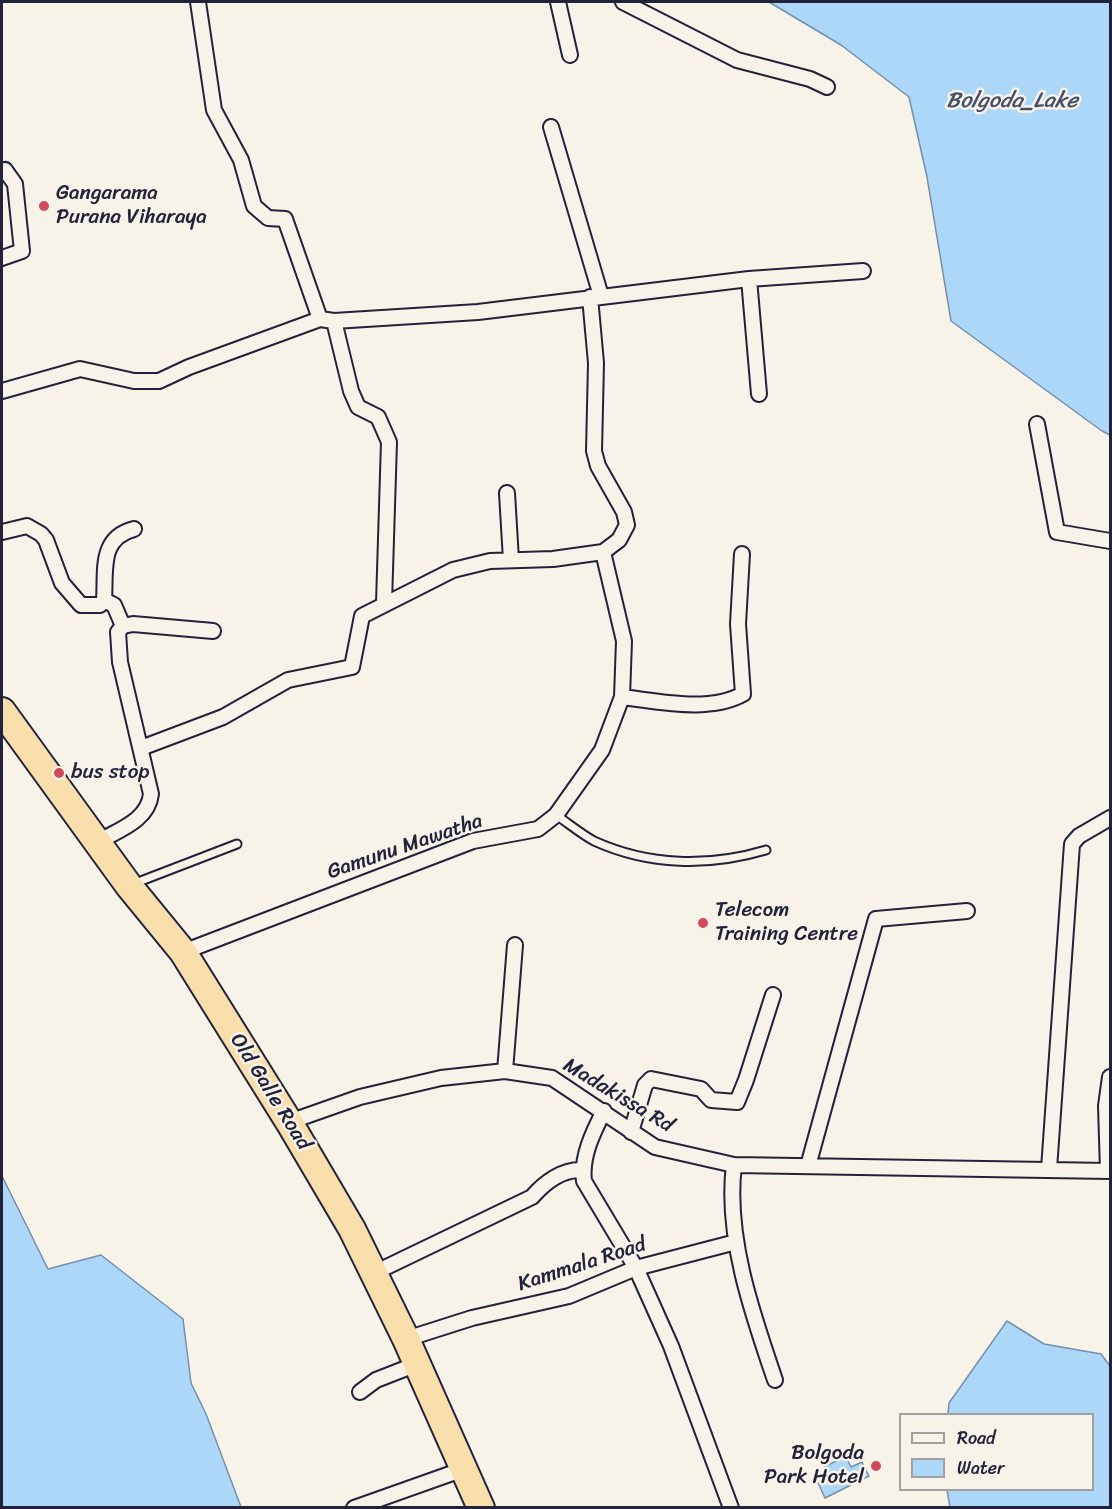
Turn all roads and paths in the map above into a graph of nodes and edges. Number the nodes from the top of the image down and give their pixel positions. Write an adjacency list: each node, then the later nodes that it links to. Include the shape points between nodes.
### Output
1 (198, 2): 12 (street, via 214,110 240,160 254,206 268,218 285,219)
2 (558, 2): 4 (street)
3 (624, 2): 5 (street, via 737,60)
4 (570, 55)
5 (827, 87)
6 (551, 127): 11 (street)
7 (2, 171): 8 (street, via 15,184 22,251)
8 (2, 258)
9 (863, 271): 10 (street)
10 (749, 279): 11 (street); 14 (street)
11 (595, 296): 12 (street, via 478,312); 20 (street, via 594,451 627,525 619,540)
12 (327, 320): 13 (street, via 159,381 134,381 80,369); 24 (street, via 358,407 378,417 389,442)
13 (2, 391)
14 (759, 394)
15 (1037, 424): 19 (street, via 1057,532)
16 (507, 493): 22 (street)
17 (134, 529): 23 (street, via 113,539 107,553)
18 (2, 532): 23 (street, via 27,526 36,529 46,540 56,570 81,605 100,605)
19 (1110, 541)
20 (603, 552): 22 (street); 27 (street, Gamunu Mawatha, via 624,641)
21 (742, 554): 27 (street, via 738,624 743,694 731,701 698,703)
22 (511, 560): 24 (street, via 453,570)
23 (104, 600): 25 (street, via 114,605)
24 (384, 603): 29 (street, via 362,616 352,667 288,680 223,717)
25 (123, 626): 26 (street, via 144,624); 29 (street, via 117,632 120,662)
26 (213, 631)
27 (622, 697): 30 (street, Gamunu Mawatha, via 602,750)
28 (2, 711): 32 (highway, Old Galle Road)
29 (141, 748): 32 (street, via 151,794 148,807)
30 (556, 814): 34 (lane, via 592,840 634,856 693,862 733,860); 38 (street, Gamunu Mawatha, via 538,829 473,841)
31 (1110, 818): 47 (street, via 1072,844)
32 (98, 842): 35 (highway, Old Galle Road)
33 (237, 844): 35 (lane)
34 (766, 850)
35 (129, 886): 38 (highway, Old Galle Road)
36 (967, 911): 46 (street, via 876,919)
37 (515, 945): 40 (street)
38 (183, 952): 43 (highway, Old Galle Road)
39 (773, 995): 44 (street, via 736,1102 711,1100 701,1089 651,1078 645,1085)
40 (505, 1071): 42 (street, Madakissa Rd, via 552,1078); 43 (street, Madakissa Rd, via 441,1078 360,1097)
41 (1110, 1077): 49 (street, via 1106,1106)
42 (604, 1111): 44 (street, Madakissa Rd); 48 (street, via 592,1133)
43 (289, 1122): 52 (highway, Old Galle Road)
44 (631, 1132): 45 (street, Madakissa Rd, via 655,1148)
45 (734, 1165): 46 (street, Madakissa Rd); 50 (street, via 730,1194)
46 (808, 1166): 47 (street, Madakissa Rd)
47 (1049, 1168): 49 (street, Madakissa Rd)
48 (582, 1170): 51 (street, via 584,1181); 52 (street, via 572,1169 542,1186 532,1197)
49 (1109, 1171)
50 (736, 1242): 51 (street, Kammala Road); 55 (street)
51 (636, 1268): 53 (street, Kammala Road, via 569,1296 472,1318); 60 (street, via 671,1346)
52 (374, 1273): 53 (highway, Old Galle Road)
53 (406, 1339): 54 (highway, Old Galle Road)
54 (417, 1364): 56 (street, via 376,1380); 57 (highway, Old Galle Road)
55 (775, 1380)
56 (360, 1392)
57 (464, 1469): 58 (street); 59 (highway, Old Galle Road)
58 (354, 1508)
59 (481, 1508)
60 (731, 1508)

